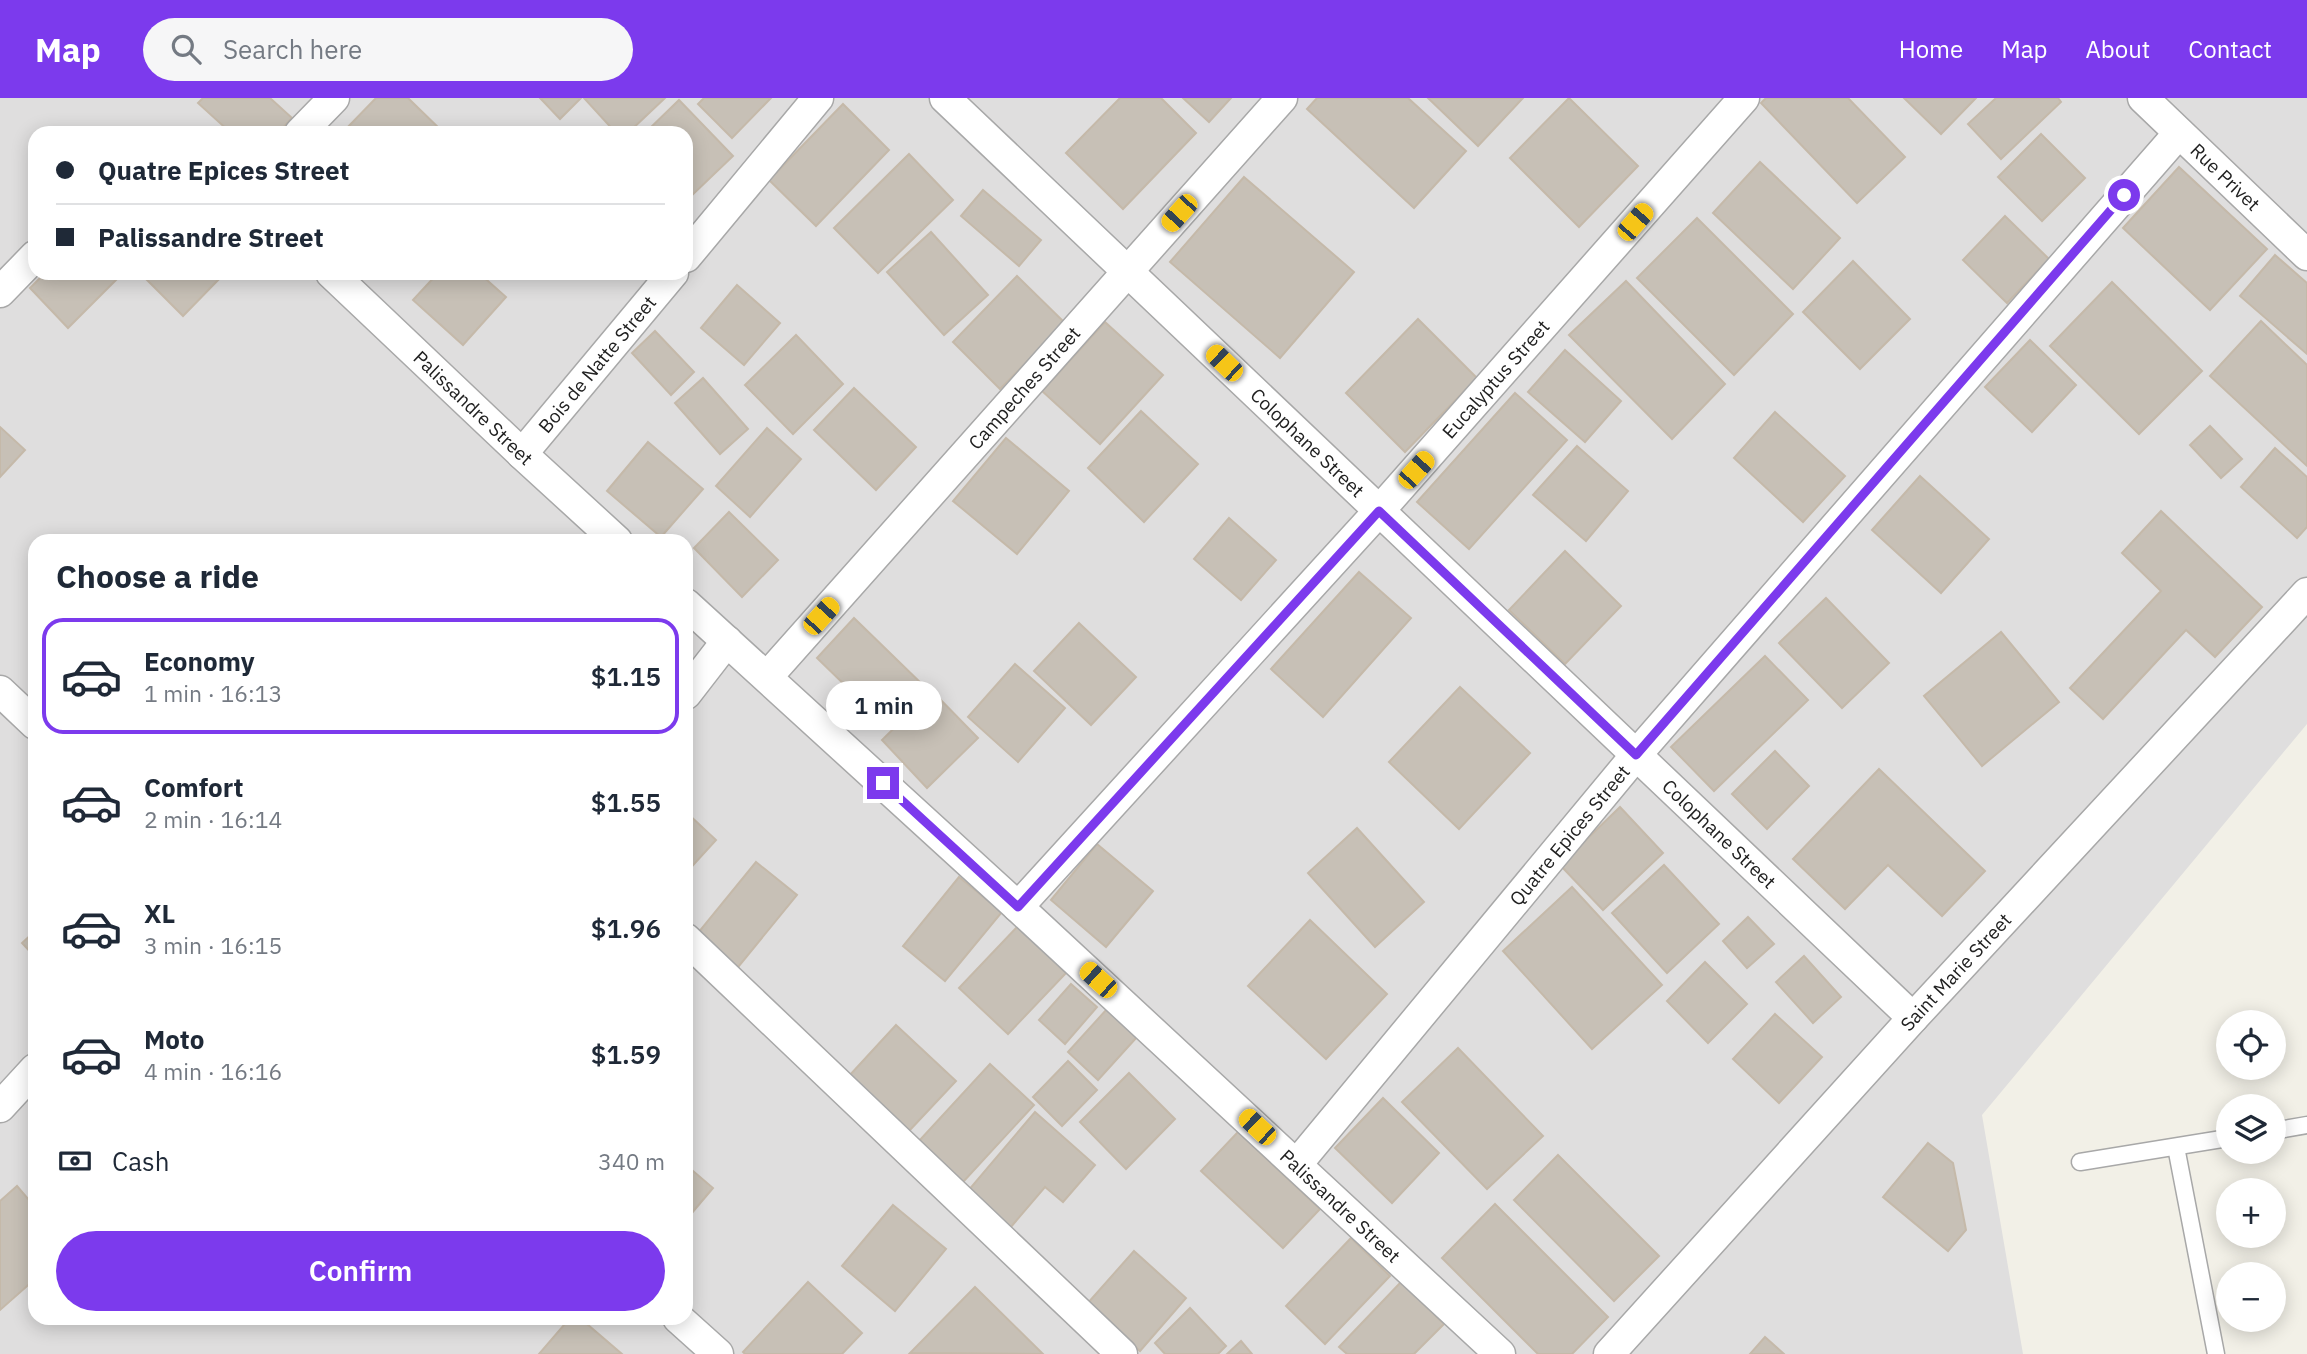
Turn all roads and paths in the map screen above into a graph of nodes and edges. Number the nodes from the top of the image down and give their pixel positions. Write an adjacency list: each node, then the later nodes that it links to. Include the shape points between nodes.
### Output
1 (334, 98): 7 (street)
2 (818, 98): 9 (street)
3 (945, 98): 12 (street, Colophane Street)
4 (1282, 98): 12 (street, Campeches Street)
5 (1744, 98): 17 (street, Eucalyptus Street)
6 (2143, 98): 8 (street, Rue Privet)
7 (307, 126)
8 (2179, 133): 10 (street, Rue Privet); 26 (street, Quatre Epices Street)
9 (693, 249)
10 (2307, 255)
11 (28, 263): 15 (street)
12 (1127, 271): 17 (street, Colophane Street); 22 (street, Campeches Street)
13 (338, 280): 16 (street, Palissandre Street)
14 (667, 280): 16 (street, Bois de Natte Street)
15 (0, 292)
16 (522, 454): 18 (street, Palissandre Street)
17 (1379, 511): 26 (street, Colophane Street); 27 (street, Eucalyptus Street)
18 (609, 534)
19 (2307, 593): 29 (street, Saint Marie Street)
20 (693, 610): 21 (street, Palissandre Street)
21 (727, 641): 22 (street, Palissandre Street); 23 (street)
22 (767, 677): 27 (street, Palissandre Street)
23 (693, 685)
24 (0, 691): 25 (street)
25 (28, 717)
26 (1636, 755): 29 (street, Colophane Street); 37 (street, Quatre Epices Street)
27 (1018, 907): 37 (street, Palissandre Street)
28 (693, 946): 40 (street)
29 (1913, 1018): 42 (street, Saint Marie Street)
30 (28, 1077): 31 (street)
31 (0, 1107)
32 (2307, 1125): 33 (lane)
33 (2286, 1129)
34 (2216, 1140): 35 (lane)
35 (2176, 1147): 36 (lane); 43 (lane)
36 (2080, 1162)
37 (1297, 1164): 41 (street, Palissandre Street)
38 (686, 1325): 39 (street)
39 (718, 1354)
40 (1122, 1354)
41 (1500, 1354)
42 (1609, 1354)
43 (2216, 1354)

